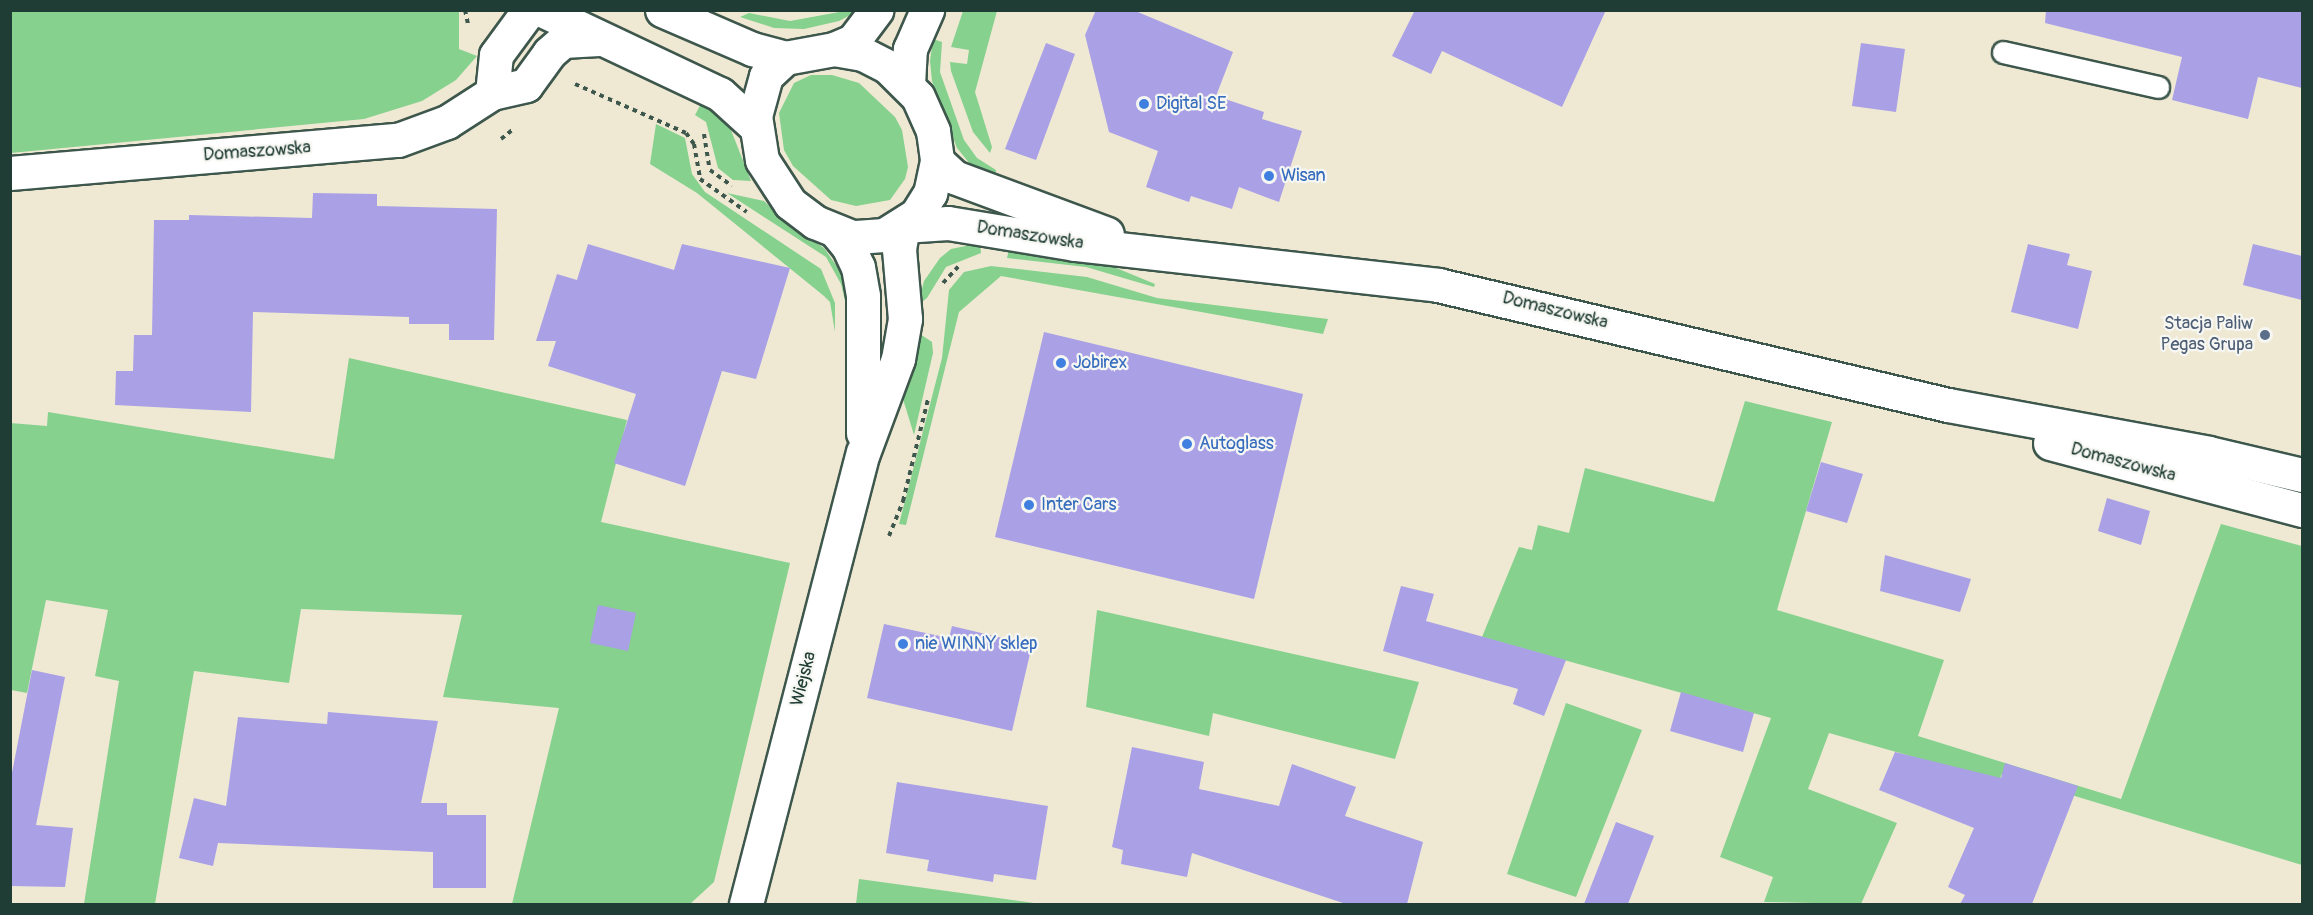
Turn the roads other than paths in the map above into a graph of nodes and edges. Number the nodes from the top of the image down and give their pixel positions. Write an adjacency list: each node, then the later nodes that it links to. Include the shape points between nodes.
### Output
1 (529, 10): 12 (street, via 496,55)
2 (542, 10): 6 (street)
3 (662, 10): 9 (street, via 752,49)
4 (876, 10): 7 (street, via 852,41)
5 (927, 10): 10 (street, via 910,49)
6 (599, 39): 12 (street, Domaszowska, via 563,42 549,53 526,85); 13 (street, Domaszowska, via 720,94)
7 (834, 49): 9 (street); 10 (street, via 874,59)
8 (2003, 52): 11 (lane)
9 (785, 58): 13 (street, via 766,76 758,93)
10 (908, 85): 14 (street, via 929,118)
11 (2158, 87)
12 (492, 93): 15 (street, Domaszowska, via 447,122 398,140)
13 (754, 125): 17 (street, via 762,160 779,191 800,213)
14 (937, 161): 16 (street, via 927,199); 18 (street, Domaszowska, via 954,177)
15 (10, 173)
16 (903, 226): 17 (street, via 869,237); 18 (street, Domaszowska, via 948,223); 20 (street, Wiejska, via 899,249 904,335 892,380)
17 (837, 233): 20 (street, Wiejska, via 858,267 863,296)
18 (1157, 252): 19 (street, Domaszowska, via 1438,285 1506,298)
19 (1948, 405): 21 (street, Domaszowska, via 2209,453); 22 (street, Domaszowska, via 2015,433)
20 (862, 453): 23 (street, Wiejska)
21 (2302, 475)
22 (2302, 510)
23 (746, 904)

